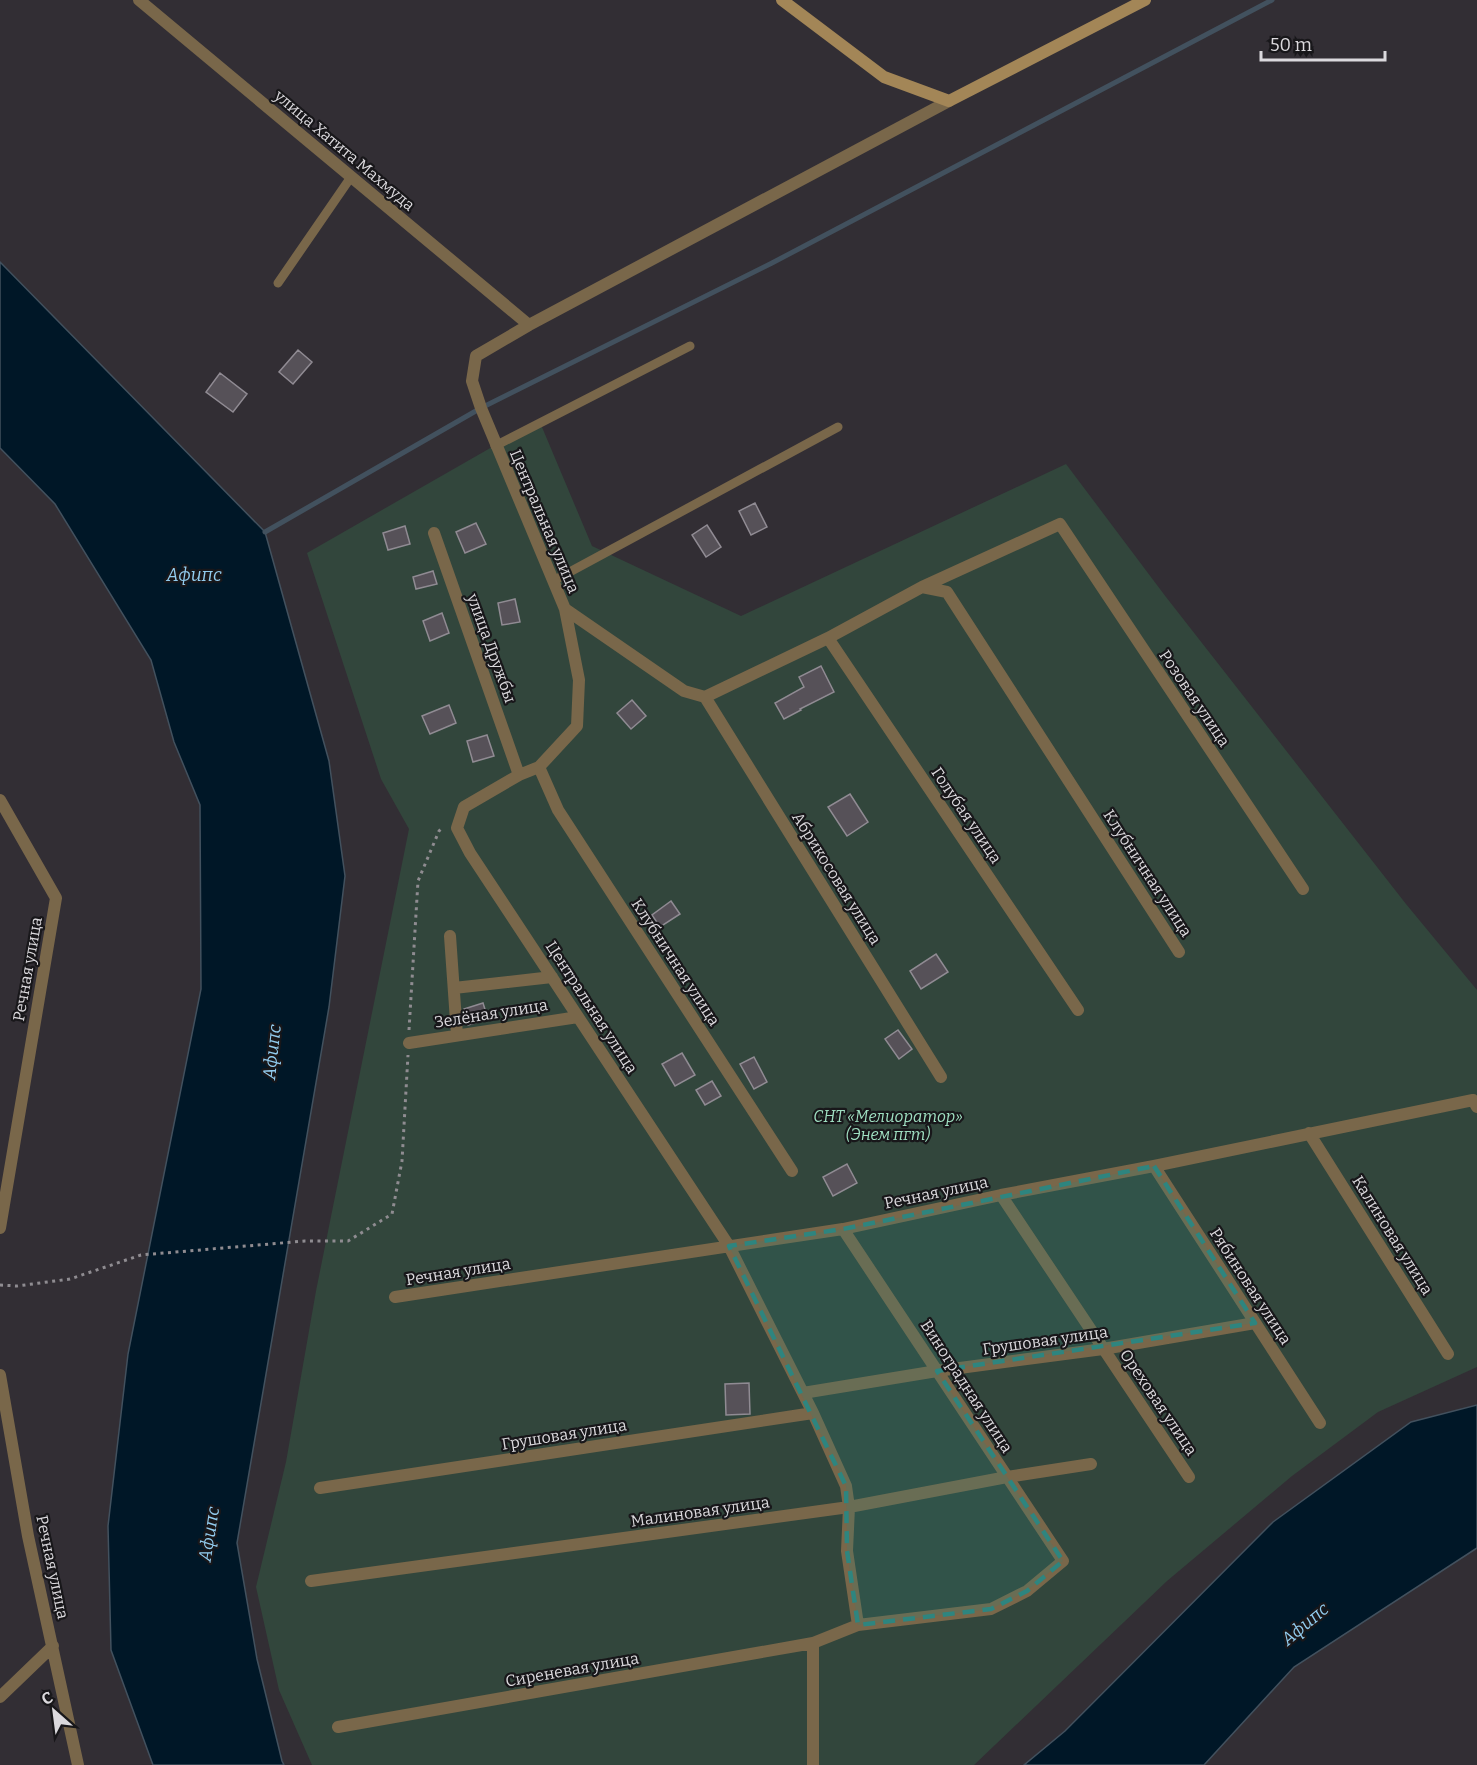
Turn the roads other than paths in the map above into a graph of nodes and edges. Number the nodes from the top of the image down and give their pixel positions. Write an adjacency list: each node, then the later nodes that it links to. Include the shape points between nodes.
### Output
1 (139, 0): 5 (street, улица Хатита Махмуда)
2 (782, 0): 4 (street, via 884,76)
3 (1145, 0): 4 (street)
4 (949, 101): 7 (street)
5 (351, 177): 6 (lane); 7 (street, улица Хатита Махмуда)
6 (278, 284)
7 (529, 325): 10 (street, Центральная улица, via 476,356 472,381)
8 (690, 346): 10 (lane)
9 (838, 427): 12 (lane)
10 (495, 446): 12 (street, Центральная улица)
11 (434, 533): 18 (street, улица Дружбы)
12 (553, 581): 14 (street, Центральная улица)
13 (922, 587): 15 (street); 20 (street, Розовая улица, via 1060,525); 22 (street, Клубничная улица, via 947,592)
14 (565, 609): 16 (street, via 684,691); 17 (street, Центральная улица, via 579,680 577,726)
15 (828, 638): 16 (street); 25 (street, Голубая улица)
16 (705, 697): 29 (street, Абрикосовая улица)
17 (539, 767): 18 (street, Центральная улица); 33 (street, Клубничная улица, via 558,810)
18 (519, 775): 23 (street, Центральная улица, via 464,807 457,828)
19 (0, 800): 35 (street, Речная улица, via 56,898)
20 (1303, 889)
21 (450, 936): 24 (street)
22 (1179, 952)
23 (552, 977): 24 (street); 26 (street, Центральная улица)
24 (454, 988): 27 (street)
25 (1078, 1010)
26 (578, 1017): 27 (street, Зелёная улица); 37 (street, Центральная улица)
27 (457, 1035): 28 (street, Зелёная улица)
28 (409, 1043)
29 (941, 1077)
30 (1477, 1107): 31 (street, Речная улица, via 1473,1100)
31 (1309, 1133): 32 (street, Речная улица); 41 (street, Калиновая улица)
32 (1155, 1166): 34 (street, Речная улица); 39 (street, Рябиновая улица)
33 (792, 1171)
34 (1001, 1195): 36 (street, Речная улица); 40 (street, Ореховая улица)
35 (0, 1228)
36 (843, 1229): 37 (street, Речная улица); 42 (street, Виноградная улица)
37 (729, 1246): 38 (street, Речная улица); 44 (street, Центральная улица)
38 (395, 1297)
39 (1255, 1323): 40 (street, Грушовая улица); 46 (street, Рябиновая улица)
40 (1103, 1349): 42 (street, Грушовая улица); 48 (street, Ореховая улица)
41 (1448, 1354)
42 (937, 1371): 44 (street, Грушовая улица); 49 (street, Виноградная улица)
43 (0, 1375): 55 (street, Речная улица, via 28,1536)
44 (803, 1393): 45 (street, Центральная улица)
45 (813, 1413): 50 (street, Грушовая улица); 51 (street, Центральная улица, via 846,1486)
46 (1320, 1423)
47 (1091, 1464): 49 (street, Малиновая улица)
48 (1189, 1477)
49 (1007, 1478): 51 (street, Малиновая улица); 53 (street, Виноградная улица, via 1063,1561 1027,1591 991,1609)
50 (320, 1488)
51 (849, 1507): 52 (street, Малиновая улица); 53 (street, Центральная улица, via 847,1551)
52 (311, 1581)
53 (858, 1625): 54 (street)
54 (813, 1643): 57 (street, Сиреневая улица); 59 (street)
55 (53, 1646): 56 (street); 58 (street, Речная улица)
56 (0, 1697)
57 (338, 1727)
58 (78, 1765)
59 (813, 1765)

